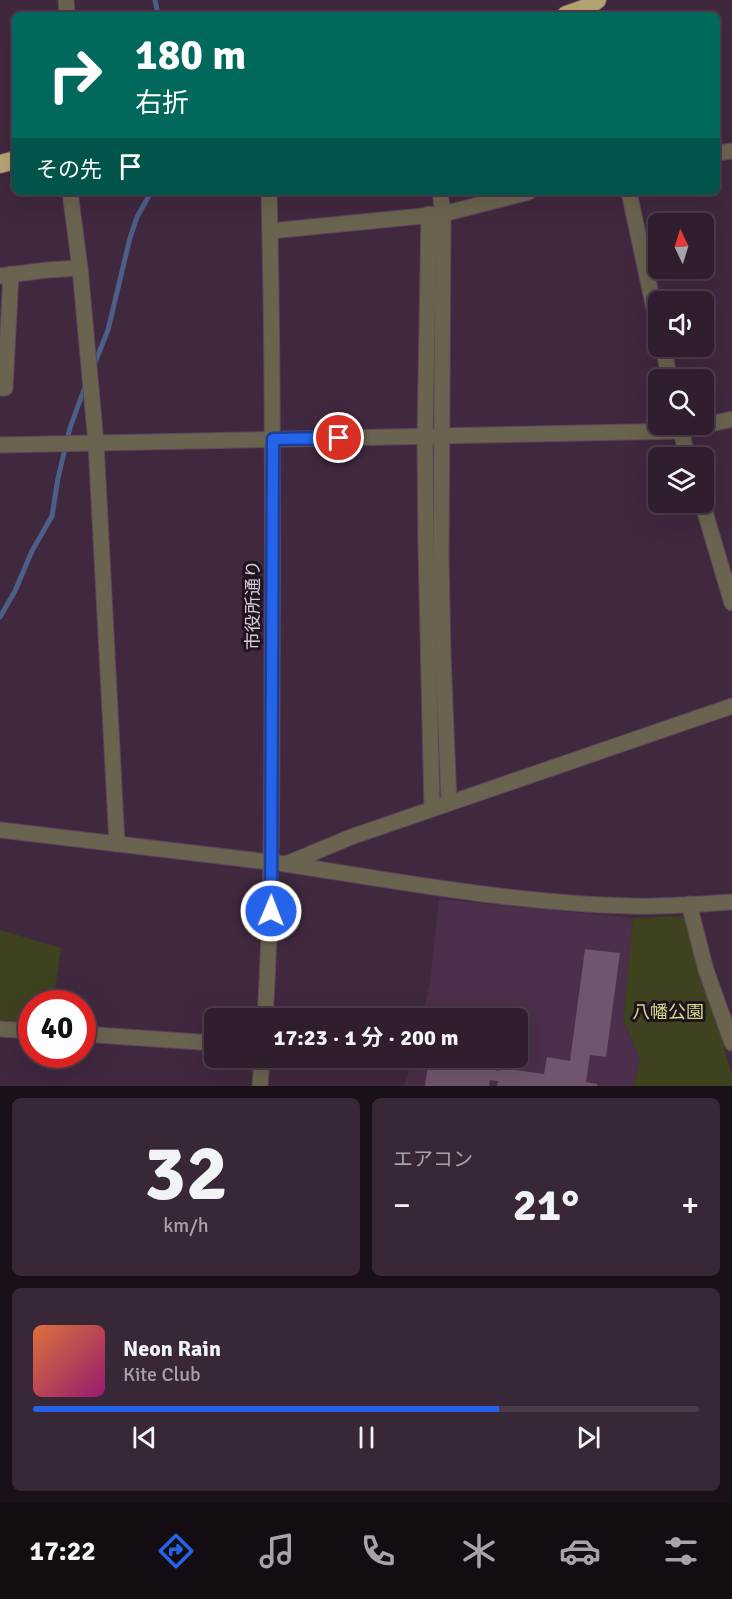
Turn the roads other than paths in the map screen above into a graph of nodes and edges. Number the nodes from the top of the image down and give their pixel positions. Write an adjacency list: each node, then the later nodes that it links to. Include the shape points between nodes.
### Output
1 (589, 6): 2 (highway)
2 (574, 12)
3 (70, 195): 10 (street)
4 (269, 195): 9 (street, 市役所通り)
5 (439, 195): 8 (street)
6 (516, 195): 8 (street)
7 (630, 195): 12 (street)
8 (436, 214): 9 (street); 17 (street); 18 (street)
9 (270, 231): 19 (street, 市役所通り)
10 (80, 268): 11 (street); 20 (street)
11 (6, 275): 13 (street, via 5,388)
12 (650, 291)
13 (0, 388)
14 (732, 419): 15 (street)
15 (714, 422)
16 (648, 429): 17 (street)
17 (443, 436): 18 (street); 25 (street, via 442,624)
18 (425, 437): 19 (street); 26 (street)
19 (273, 439): 20 (street); 29 (street, 市役所通り)
20 (96, 443): 21 (street); 28 (street)
21 (0, 445)
22 (705, 513): 23 (street)
23 (732, 603)
24 (732, 706): 25 (street)
25 (449, 803): 26 (street)
26 (432, 808): 29 (street)
27 (0, 830): 28 (street)
28 (117, 844): 29 (street)
29 (278, 863): 31 (street, via 523,899 634,907); 32 (street, 市役所通り)
30 (732, 902): 31 (street)
31 (689, 904): 37 (street, via 706,970)
32 (266, 1008)
33 (0, 1029): 34 (street)
34 (18, 1030)
35 (96, 1035): 36 (street)
36 (204, 1042)
37 (732, 1043)
38 (261, 1068): 39 (street)
39 (260, 1086)

